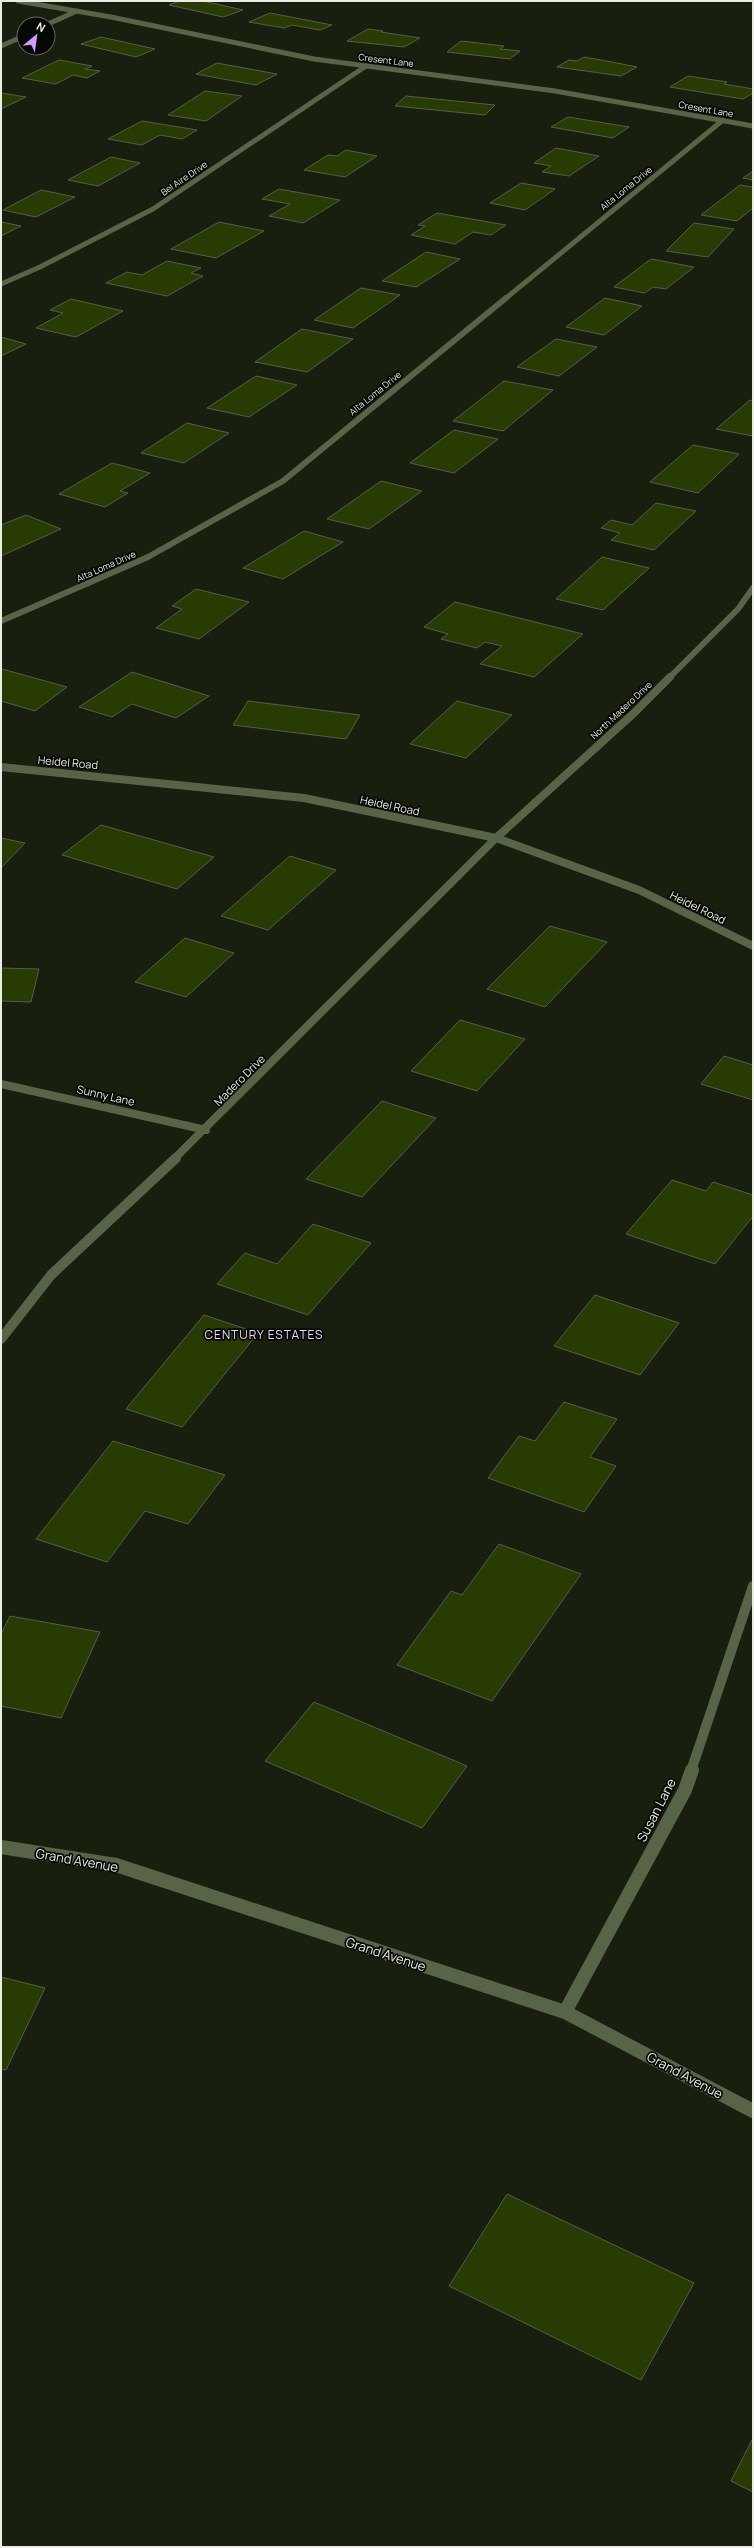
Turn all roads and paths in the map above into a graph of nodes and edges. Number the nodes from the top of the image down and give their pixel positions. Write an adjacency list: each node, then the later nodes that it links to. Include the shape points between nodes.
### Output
1 (18, 1): 2 (street, Cresent Lane)
2 (77, 11): 3 (street); 6 (street, Cresent Lane, via 265,50)
3 (56, 20)
4 (16, 39): 5 (street)
5 (1, 46)
6 (366, 66): 7 (street, Cresent Lane, via 555,91); 9 (street, Bel Aire Drive, via 153,209 40,267)
7 (723, 120): 8 (street, Cresent Lane); 11 (street, Alta Loma Drive, via 283,481 148,557)
8 (753, 126)
9 (1, 284)
10 (753, 588): 13 (street, North Madero Drive, via 738,609 634,713)
11 (1, 621)
12 (1, 767): 13 (street, Heidel Road, via 304,798)
13 (496, 838): 14 (street, Heidel Road, via 639,890); 16 (street, Madero Drive)
14 (753, 946)
15 (1, 1084): 16 (street, Sunny Lane)
16 (206, 1130): 17 (street, Madero Drive, via 51,1275)
17 (1, 1339)
18 (753, 1586): 20 (street, Susan Lane, via 685,1790)
19 (1, 1847): 20 (street, Grand Avenue, via 116,1865)
20 (564, 2012): 21 (street, Grand Avenue)
21 (753, 2111)

